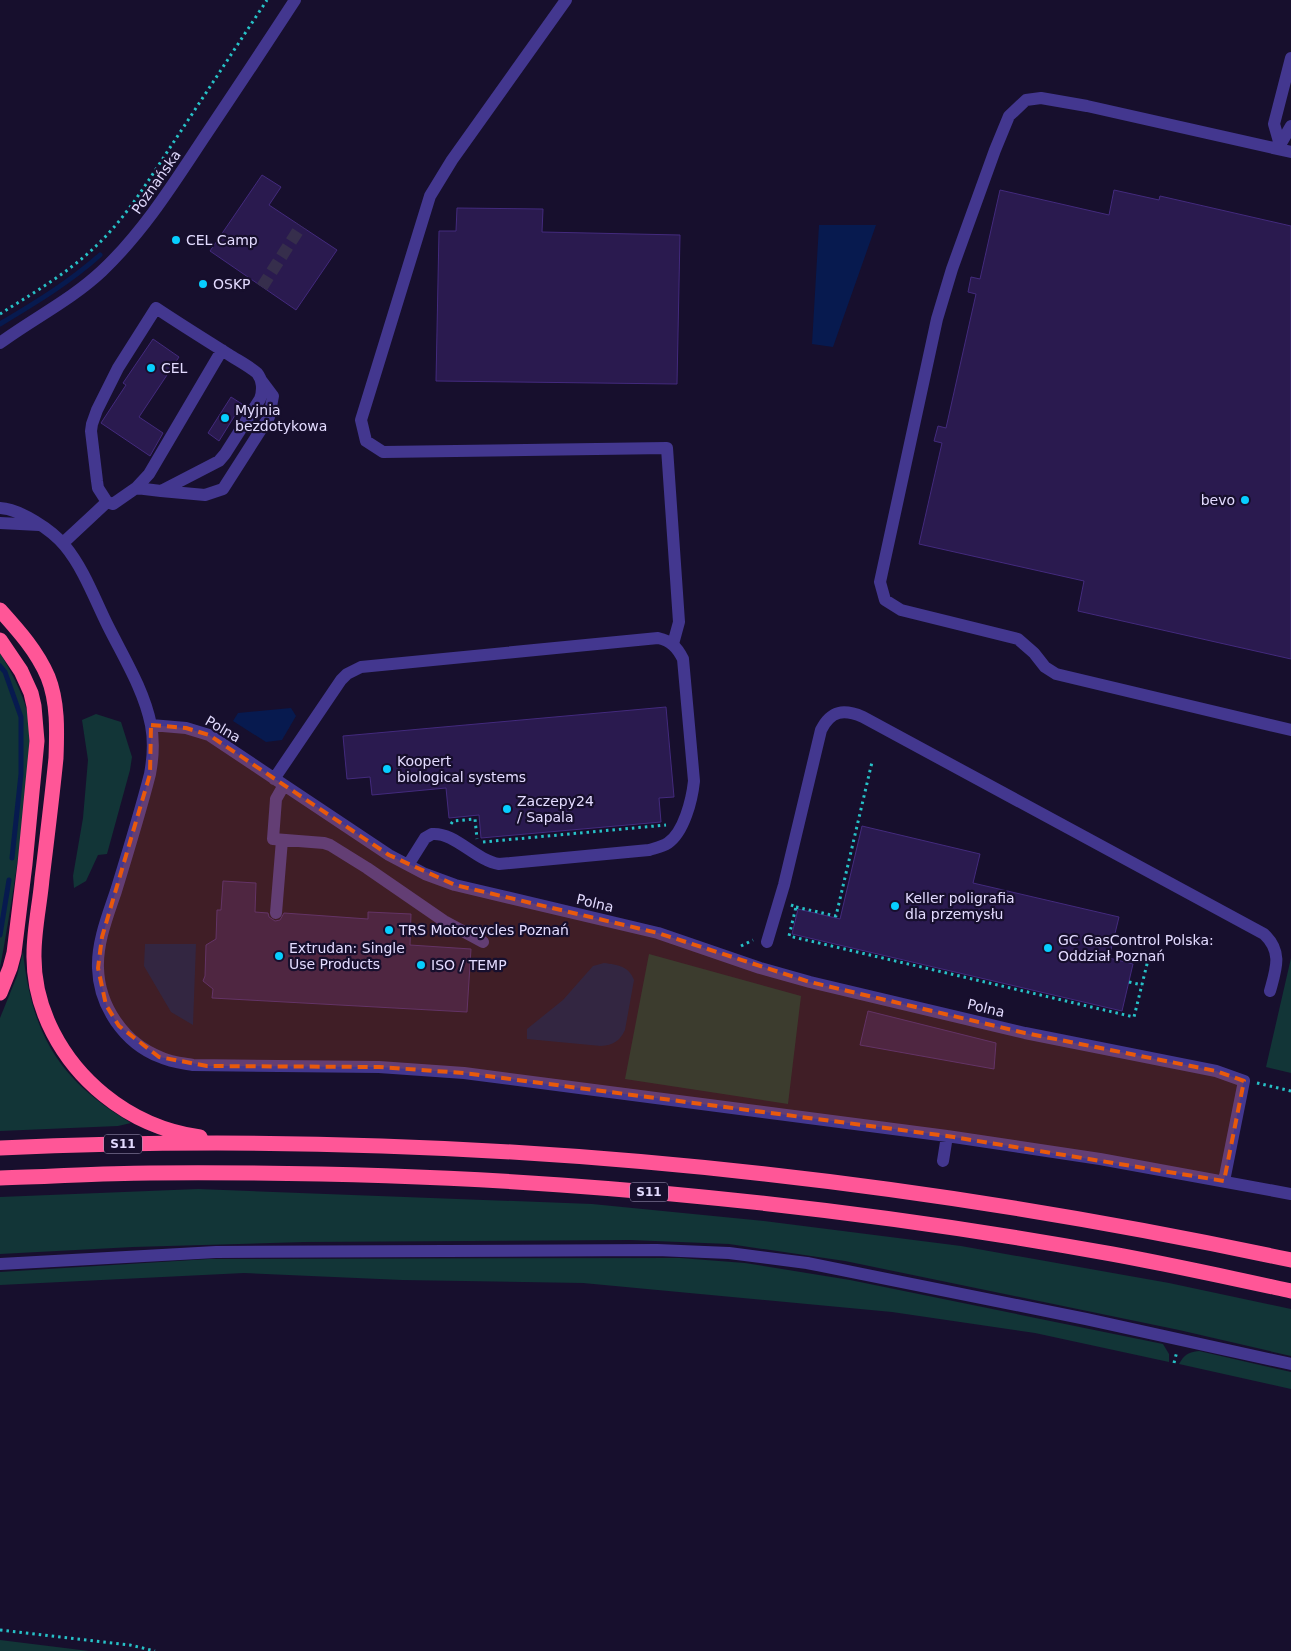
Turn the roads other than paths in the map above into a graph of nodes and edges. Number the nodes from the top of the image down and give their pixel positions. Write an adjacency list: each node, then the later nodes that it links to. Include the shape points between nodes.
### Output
1 (295, 0): 6 (street, Poznańska, via 142,229 86,285)
2 (566, 0): 18 (street, via 430,196 362,420 366,441 384,452 666,448 679,622)
3 (1291, 58): 4 (street, via 1274,124 1280,145)
4 (1291, 126)
5 (1291, 152): 20 (street, via 1041,98 1026,100 1009,116 952,269 937,319 880,582 885,600 901,610 1018,639 1044,667 1056,674)
6 (0, 343)
7 (222, 350): 8 (street); 9 (street, via 150,474); 11 (street, via 156,308 118,368 92,424 96,481)
8 (260, 379): 10 (street, via 260,399 225,454 212,465); 10 (street, via 273,396 269,417 223,489 205,495)
9 (136, 488): 10 (street); 11 (street, via 113,504)
10 (161, 491)
11 (107, 502): 15 (street)
12 (0, 508): 14 (street, via 18,512)
13 (0, 523): 14 (street)
14 (39, 525): 15 (street)
15 (63, 544): 19 (street, via 78,566 132,676)
16 (0, 610): 30 (highway, via 29,644 48,677 57,726 34,954 41,1003 52,1031 81,1075 111,1100 145,1121 176,1132)
17 (0, 640): 28 (highway, via 31,693 37,741 14,953)
18 (673, 644): 21 (street, via 658,638 361,667 341,680); 23 (street, via 683,659 694,781 680,831 667,844 649,850 499,864 484,860 436,833 428,835 421,843)
19 (151, 725): 21 (street, Polna, via 186,728 209,736); 29 (street, via 150,774 102,937 98,968 106,1005 119,1026 135,1043 159,1057 207,1066 379,1067 457,1073)
20 (1291, 730)
21 (279, 782): 22 (street, via 272,839); 23 (street, Polna)
22 (282, 840): 24 (street); 26 (street, via 324,843 338,849 444,922)
23 (408, 866): 34 (street, Polna, via 456,885 658,933 810,982 1026,1033 1216,1071 1244,1081)
24 (276, 913)
25 (762, 939): 27 (street, via 779,902 821,730 830,717 849,712 1264,934 1276,952)
26 (483, 942)
27 (1270, 991)
28 (0, 993)
29 (947, 1136): 32 (street); 34 (street)
30 (246, 1143): 31 (highway, S11); 36 (highway, S11, via 418,1147 595,1157 785,1175 1038,1211)
31 (0, 1148)
32 (943, 1162)
33 (0, 1178): 38 (highway, S11, via 147,1173 283,1174 560,1185 770,1204 938,1226 1115,1255)
34 (1224, 1181): 35 (street)
35 (1291, 1194)
36 (1291, 1260)
37 (0, 1264): 39 (street, via 216,1252 657,1250 729,1253 807,1263)
38 (1291, 1291)
39 (1291, 1364)

